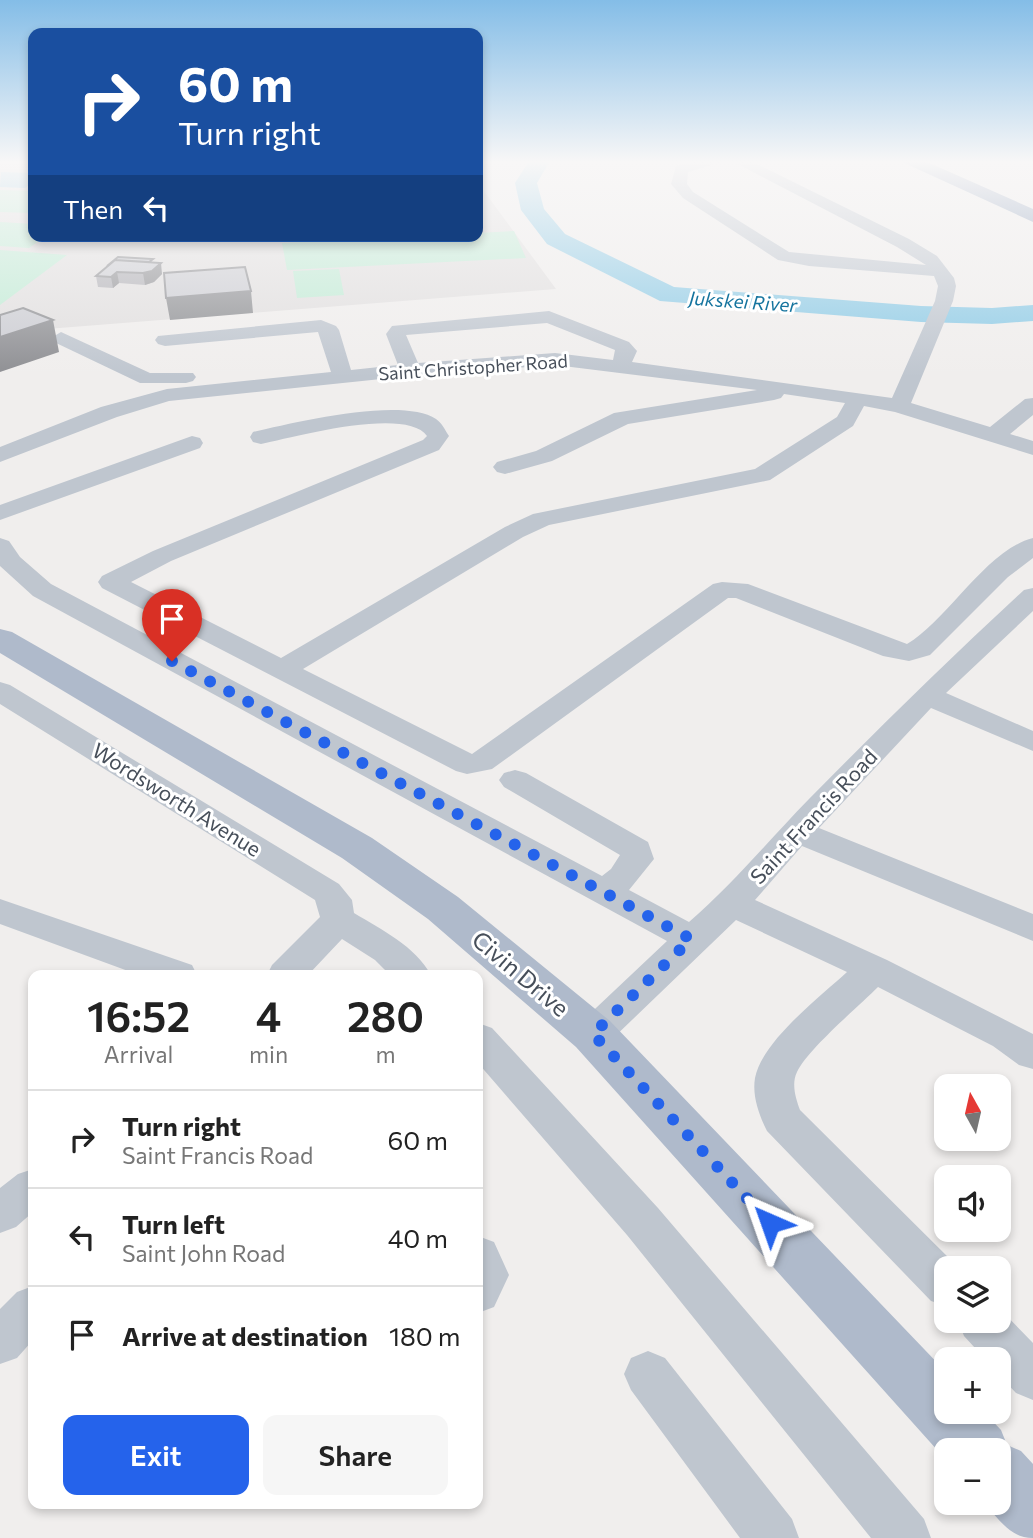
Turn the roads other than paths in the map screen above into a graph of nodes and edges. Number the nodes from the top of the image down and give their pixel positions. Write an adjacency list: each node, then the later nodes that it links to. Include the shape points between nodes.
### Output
1 (747, 233): 3 (street, via 784,256)
2 (882, 233): 3 (street, via 931,260)
3 (941, 271): 13 (street, via 947,286 944,301)
4 (61, 338): 7 (street, via 147,379)
5 (165, 340): 7 (street, via 321,326 329,330)
6 (621, 365): 8 (street, Saint Christopher Road, via 555,359); 8 (street, via 627,351 622,346 560,320 533,317 399,330 396,334); 9 (street, Saint Christopher Road)
7 (340, 370): 8 (street, Saint Christopher Road); 17 (street, Saint Christopher Road, via 167,395)
8 (410, 370)
9 (792, 389): 11 (street, Saint Christopher Road); 23 (street, via 622,418 544,456)
10 (92, 397): 14 (street)
11 (858, 399): 13 (street, Saint Christopher Road); 31 (street, via 845,421 762,475 542,519)
12 (1033, 404): 15 (street)
13 (899, 407): 18 (street, Saint Christopher Road)
14 (44, 415): 16 (street); 17 (street)
15 (1023, 422): 18 (street)
16 (22, 424)
17 (72, 426): 22 (street, Saint Christopher Road)
18 (993, 436): 21 (street, Saint Christopher Road)
19 (261, 437): 27 (street, via 359,420 407,417 426,422 438,436 431,445 162,556)
20 (192, 443): 24 (street)
21 (1033, 448)
22 (0, 455)
23 (505, 467)
24 (0, 513)
25 (0, 546): 29 (street, via 10,562)
26 (1033, 546): 31 (street, via 999,571 920,649 909,653 739,590 722,590 472,765)
27 (111, 582): 29 (street); 31 (street)
28 (1033, 596): 33 (street, Saint Francis Road)
29 (64, 602): 37 (street)
30 (0, 639): 47 (main road, Civin Drive, via 403,878)
31 (282, 669)
32 (0, 691): 40 (street, Wordsworth Avenue, via 327,892)
33 (928, 695): 34 (street); 36 (street, Saint Francis Road)
34 (1033, 742)
35 (514, 780): 37 (street, via 636,850 637,859)
36 (797, 831): 38 (street, Saint Francis Road); 41 (street)
37 (603, 894): 42 (street)
38 (732, 904): 42 (street, Saint Francis Road); 43 (street)
39 (0, 911): 44 (street)
40 (338, 919): 45 (street); 46 (street, via 388,951)
41 (1033, 928)
42 (691, 939): 47 (street, Saint Francis Road)
43 (874, 969): 49 (street, via 1007,1036); 52 (street, via 777,1070 776,1102 782,1119)
44 (165, 970)
45 (293, 970)
46 (408, 970)
47 (593, 1034): 58 (main road, Civin Drive)
48 (483, 1043): 62 (street, via 576,1144)
49 (1033, 1054)
50 (28, 1191): 51 (street)
51 (0, 1214)
52 (934, 1273)
53 (28, 1312): 55 (street)
54 (992, 1333): 57 (street)
55 (0, 1342)
56 (648, 1374): 61 (street)
57 (1033, 1377)
58 (967, 1438)
59 (1011, 1486): 60 (main road)
60 (1033, 1510)
61 (774, 1538)
62 (905, 1538)

